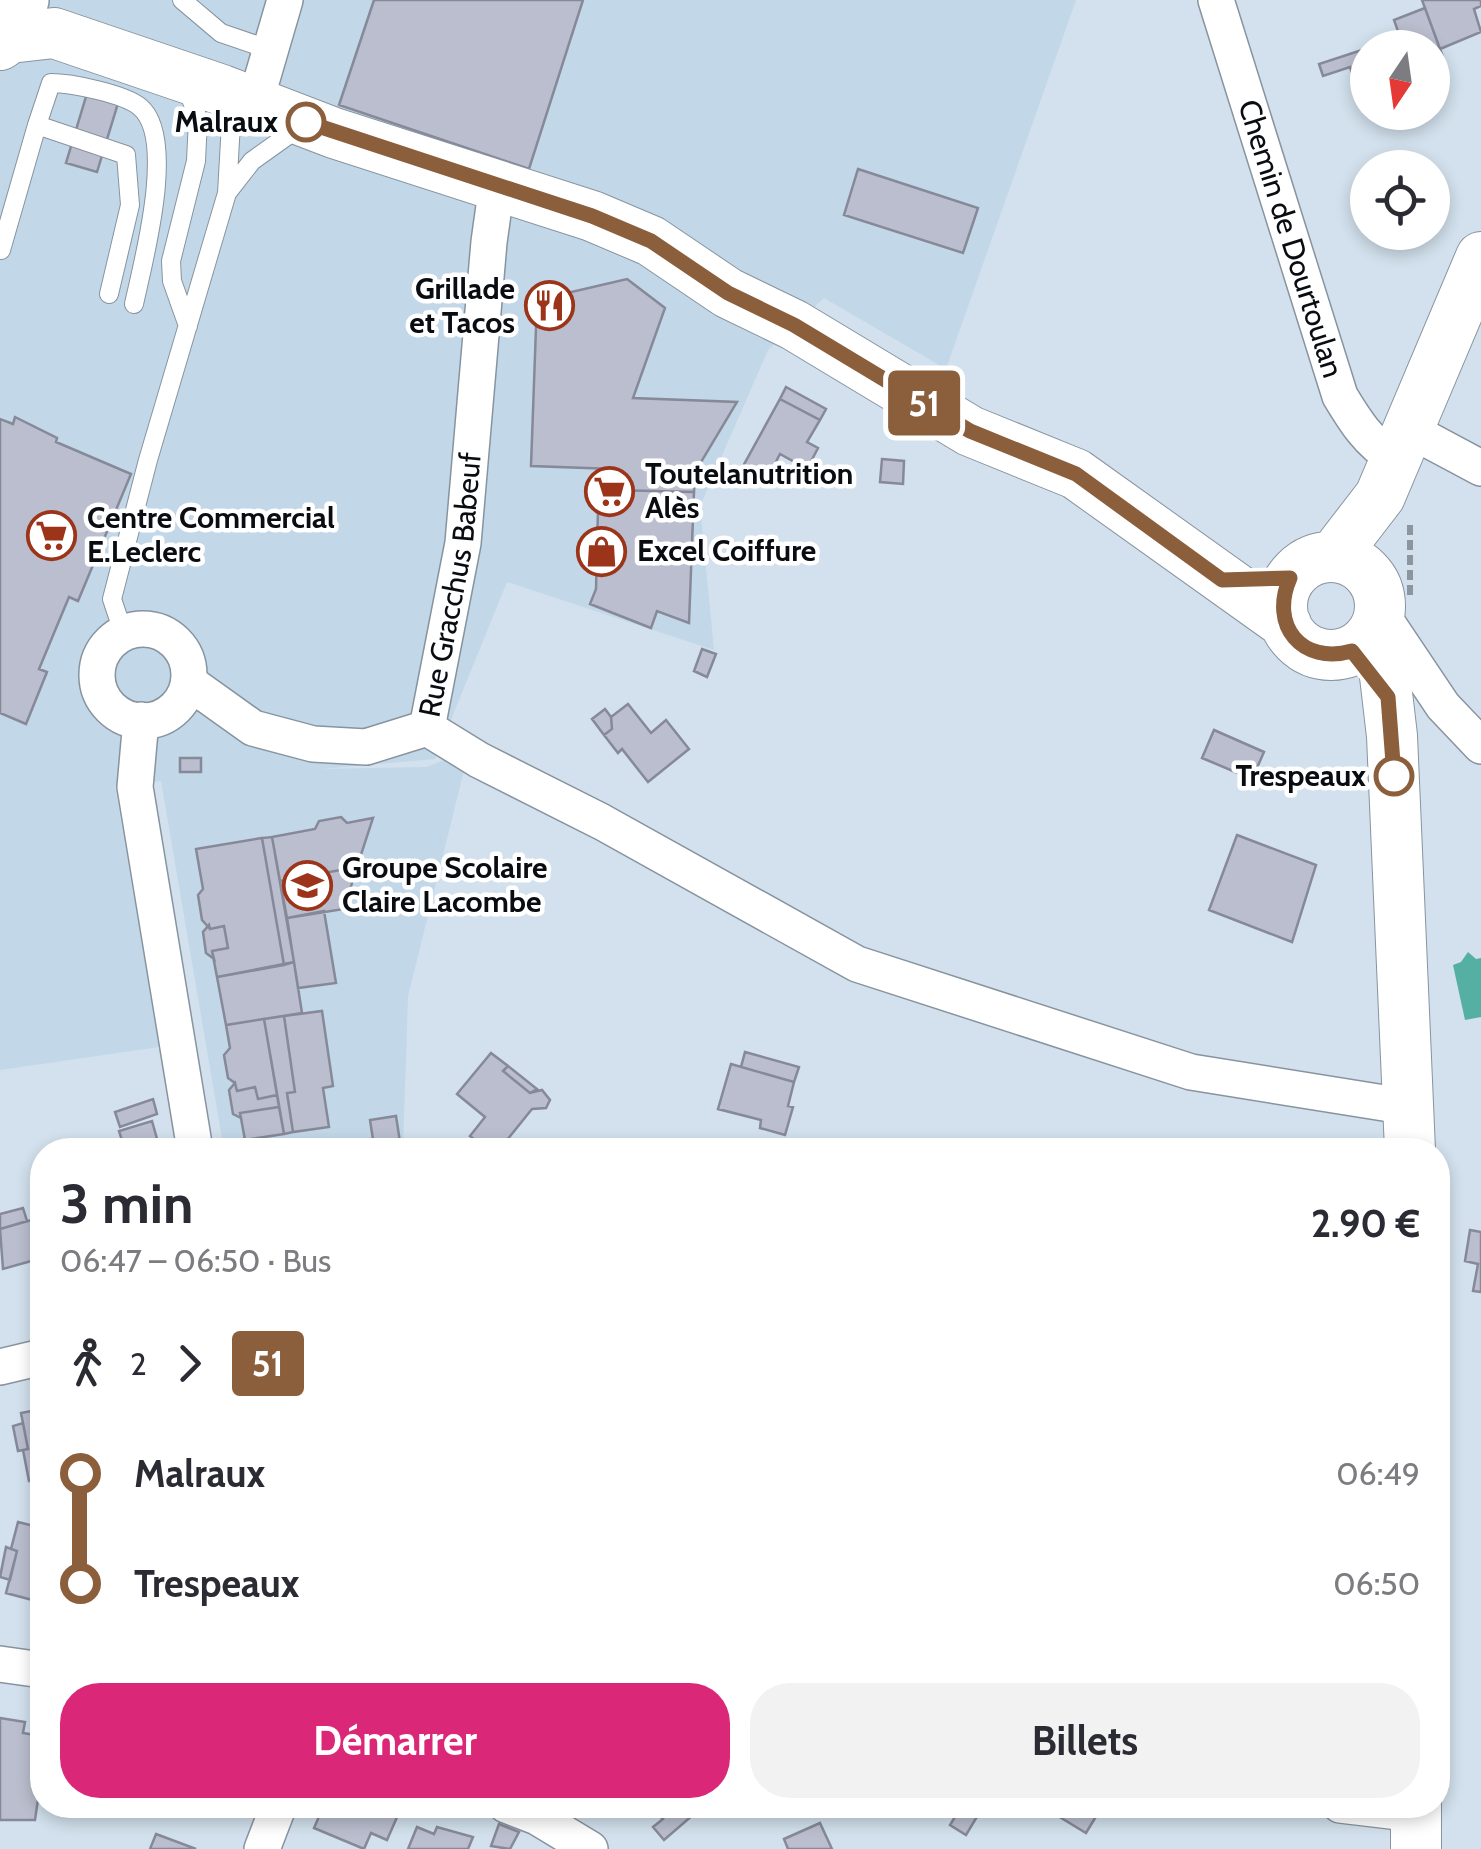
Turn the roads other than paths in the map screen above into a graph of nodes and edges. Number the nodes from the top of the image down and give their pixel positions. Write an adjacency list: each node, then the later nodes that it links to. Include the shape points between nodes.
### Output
1 (21, 0): 6 (main road)
2 (76, 0): 9 (street, via 142,54)
3 (182, 0): 8 (lane, via 221,33)
4 (285, 0): 8 (street)
5 (1216, 0): 19 (street, Chemin de Dourtoulan, via 1340,396)
6 (0, 35)
7 (0, 44): 9 (street, via 54,32)
8 (271, 50): 9 (street)
9 (220, 90): 10 (street); 13 (lane, via 230,123); 18 (lane, via 198,119 196,160 171,261)
10 (306, 122): 12 (street); 13 (lane, via 252,161)
11 (37, 125): 14 (lane); 16 (lane, via 126,155 130,205); 17 (lane, via 51,83 75,83 139,106 152,123 158,188)
12 (497, 185): 21 (street, via 651,241 728,293 970,431 1076,474 1222,580); 27 (street, Rue Gracchus Babeuf, via 463,543)
13 (227, 192): 18 (lane)
14 (1, 250)
15 (1481, 258): 19 (street)
16 (109, 294)
17 (134, 304)
18 (188, 326): 22 (lane, via 112,599)
19 (1391, 467): 20 (street, Chemin de Dourtoulan); 21 (street)
20 (1481, 468)
21 (1350, 603): 24 (street, via 1382,642); 25 (street)
22 (124, 632): 23 (street, via 164,632 189,663); 26 (street, via 101,656 98,689 110,708)
23 (190, 684): 26 (street, via 170,714); 27 (street, Rue Gracchus Babeuf, via 253,728 313,744 366,747)
24 (1389, 702): 25 (street); 29 (street)
25 (1443, 706): 28 (street)
26 (141, 720): 30 (street, via 135,787)
27 (426, 728): 29 (street, via 857,964 1191,1072)
28 (1481, 746)
29 (1409, 1129)
30 (194, 1138)
31 (30, 1360): 32 (street)
32 (0, 1366)
33 (0, 1664): 34 (street)
34 (30, 1668)
35 (274, 1818): 37 (street)
36 (540, 1818): 38 (street)
37 (262, 1849)
38 (590, 1849)

